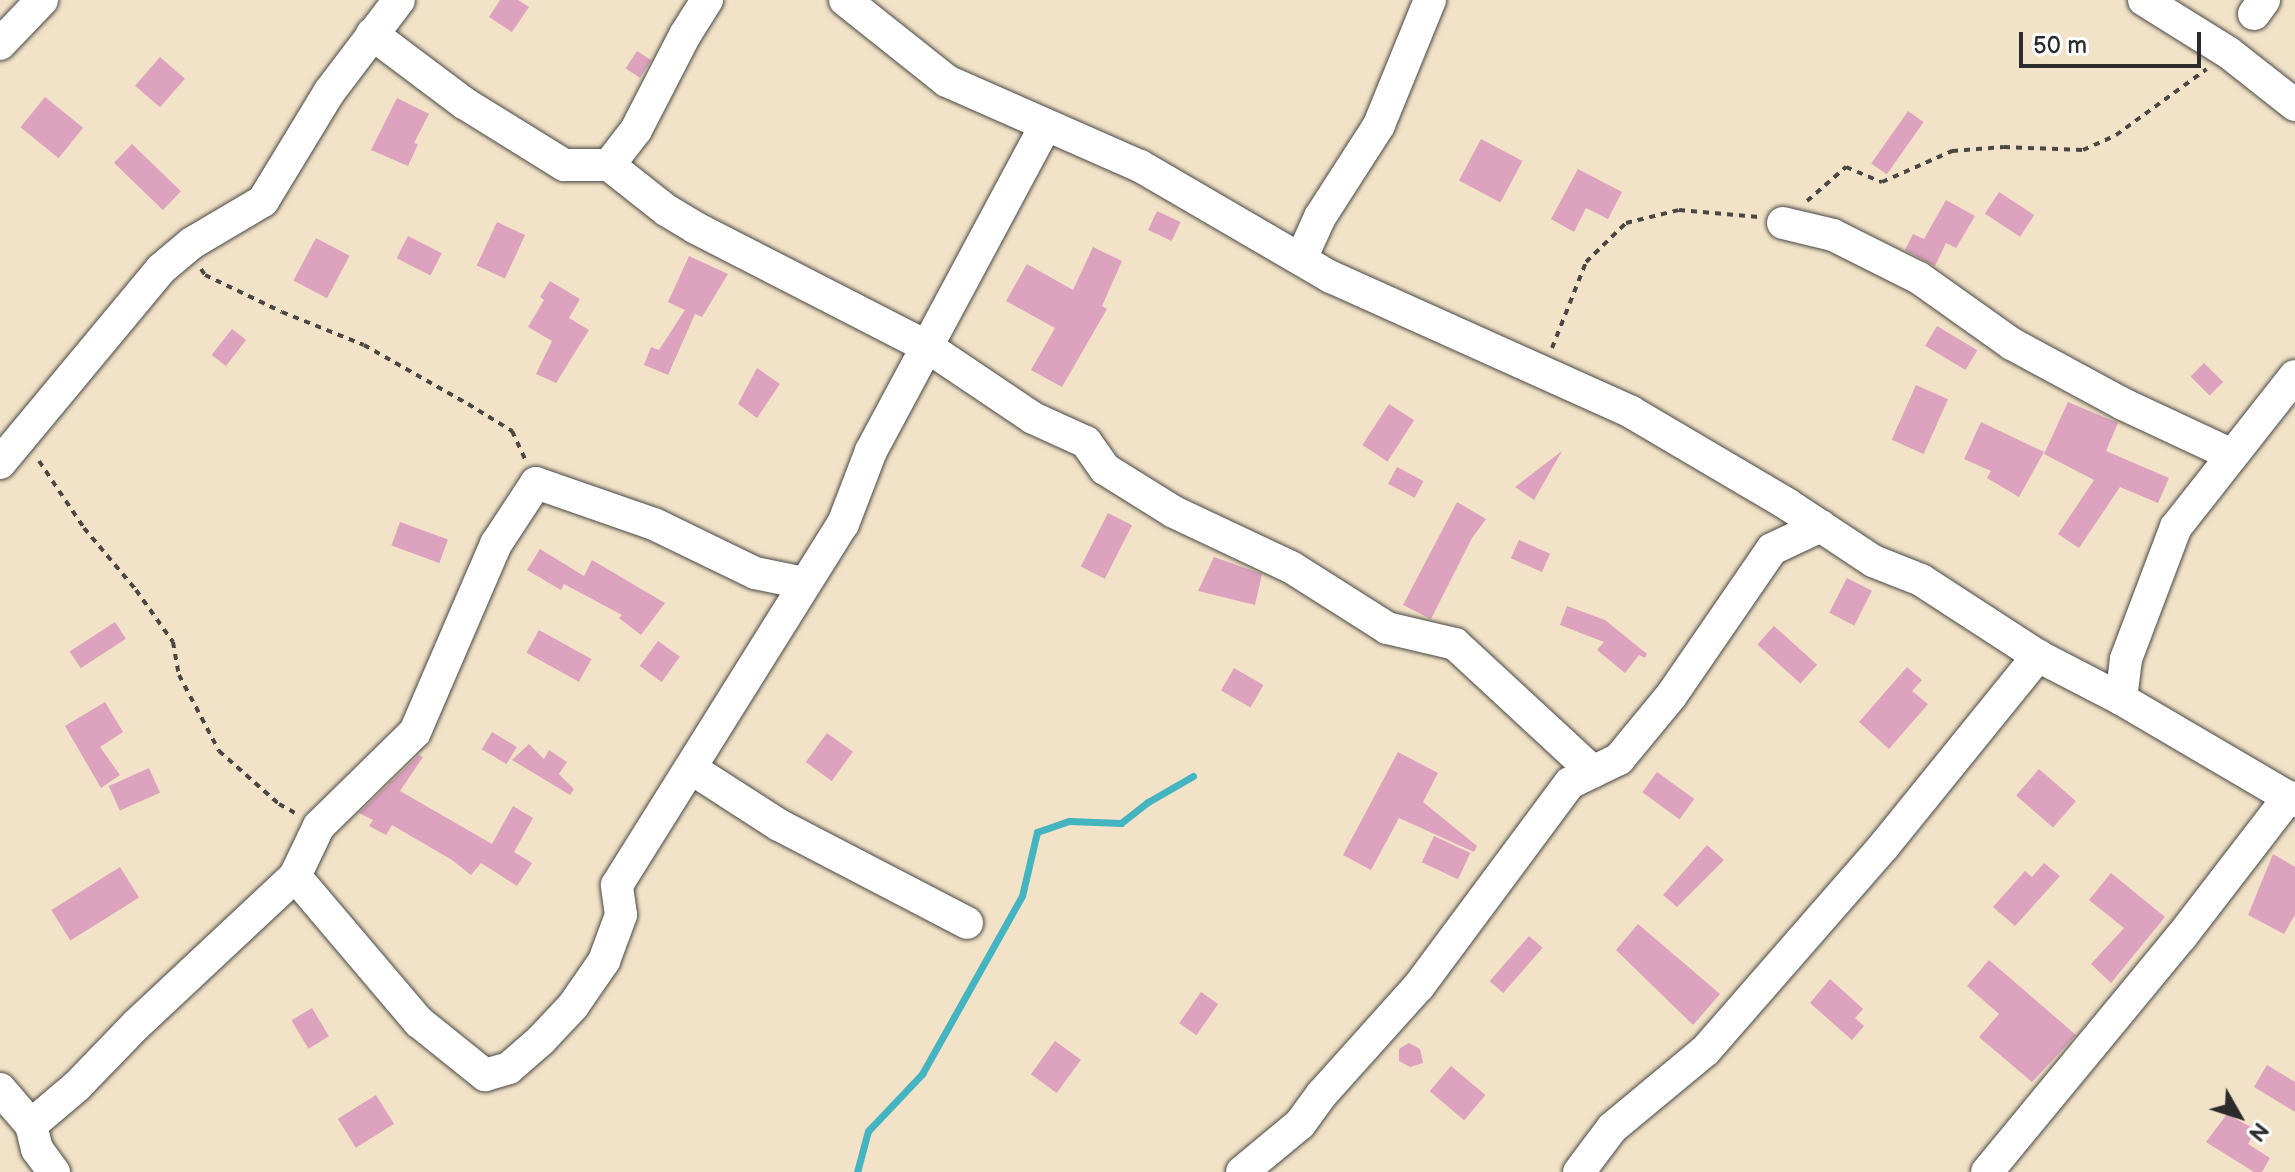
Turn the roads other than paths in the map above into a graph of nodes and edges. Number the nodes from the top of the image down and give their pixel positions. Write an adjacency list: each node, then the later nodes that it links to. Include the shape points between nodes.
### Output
1 (42, 0): 8 (street)
2 (399, 0): 7 (street)
3 (707, 0): 11 (street, via 636,130)
4 (845, 0): 10 (street, via 947,81)
5 (1430, 0): 13 (street, via 1379,125 1320,217)
6 (2144, 0): 9 (street, via 2229,53)
7 (372, 34): 11 (street, via 475,111 564,165); 17 (street, via 330,91 263,201 192,243 161,269)
8 (0, 44)
9 (2295, 105)
10 (1045, 127): 13 (street, via 1140,166); 14 (street)
11 (609, 165): 14 (street, via 696,228)
12 (1783, 223): 16 (street, via 1833,235 1919,278 2012,344)
13 (1301, 259): 18 (street, via 1631,412)
14 (929, 348): 19 (street, via 871,451 843,524); 23 (street, via 1033,418 1086,442 1105,469 1174,512 1303,574 1387,628 1455,644)
15 (2295, 376): 16 (street)
16 (2230, 454): 21 (street, via 2176,527 2126,659)
17 (0, 463)
18 (1821, 526): 20 (street, via 1873,561 1921,580); 23 (street, via 1772,549 1671,696 1619,759)
19 (804, 583): 22 (street); 25 (street, via 755,573 654,524 536,483 496,544 415,732 319,826)
20 (2038, 656): 21 (street); 31 (street, via 1884,846 1706,1050 1612,1128)
21 (2121, 699): 24 (street)
22 (692, 769): 25 (street, via 617,885 621,915 604,961 541,1040 509,1068 485,1075 419,1022); 26 (street, via 779,825)
23 (1593, 772): 30 (street, via 1570,783 1419,986 1300,1124)
24 (2292, 799): 32 (street)
25 (295, 876): 28 (street)
26 (967, 923)
27 (0, 1089): 28 (street)
28 (31, 1125): 29 (street, via 37,1149)
29 (54, 1172)
30 (1242, 1172)
31 (1579, 1172)
32 (1987, 1172)

